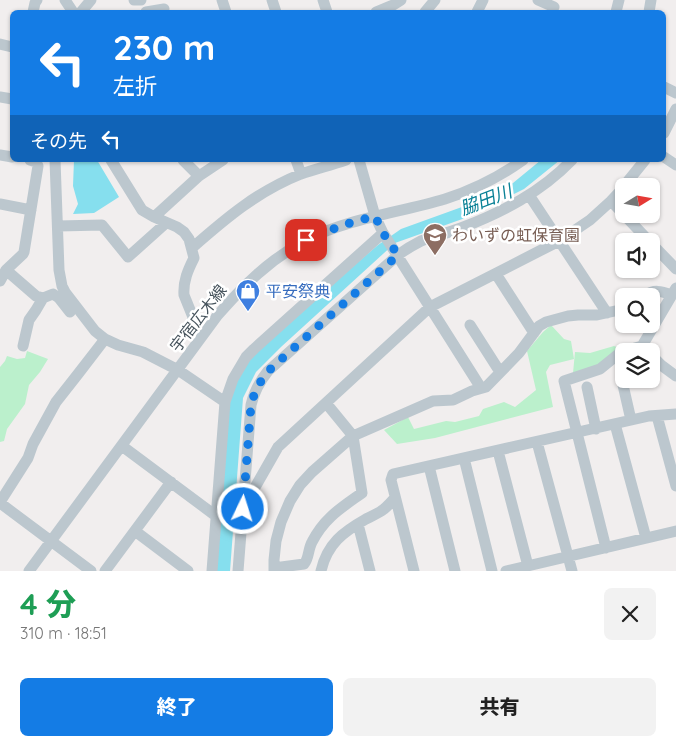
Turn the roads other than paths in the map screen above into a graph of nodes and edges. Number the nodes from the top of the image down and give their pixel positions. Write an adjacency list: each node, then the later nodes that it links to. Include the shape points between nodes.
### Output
1 (134, 0): 2 (street)
2 (141, 0)
3 (401, 0): 7 (street)
4 (435, 0): 10 (street)
5 (538, 0): 6 (street)
6 (554, 7)
7 (379, 8)
8 (164, 9): 9 (street)
9 (158, 10)
10 (427, 10)
11 (676, 109): 12 (street)
12 (666, 129)
13 (36, 162): 31 (street)
14 (55, 162): 35 (street)
15 (112, 162): 33 (street, via 142,210)
16 (185, 162): 25 (street)
17 (220, 162): 25 (street)
18 (297, 162): 24 (street)
19 (340, 162): 24 (street)
20 (360, 162): 32 (street)
21 (520, 162): 32 (street, 宇宿広木線, via 503,174 462,192)
22 (570, 162): 27 (street)
23 (643, 162): 26 (street)
24 (301, 174): 39 (street, via 238,209)
25 (199, 176): 33 (street)
26 (630, 178)
27 (529, 195): 38 (street); 41 (street, via 495,214)
28 (615, 196): 29 (street)
29 (610, 201): 36 (street); 38 (street, via 590,220)
30 (0, 204): 31 (street)
31 (31, 210): 44 (street, via 23,254)
32 (375, 216): 37 (street); 53 (street, 宇宿広木線, via 322,233 270,263 236,294)
33 (154, 217): 34 (street)
34 (166, 223): 35 (street, via 128,258 102,225); 39 (street, via 184,232)
35 (58, 226): 54 (street, via 59,270 64,292)
36 (641, 233)
37 (384, 235): 41 (street); 65 (street, via 246,357)
38 (559, 241): 43 (street); 50 (street)
39 (192, 248): 53 (street, via 194,258 186,275 184,295)
40 (660, 252): 42 (street)
41 (396, 253): 48 (street); 83 (street, via 262,379 251,405)
42 (676, 269)
43 (496, 274): 48 (street); 52 (street)
44 (2, 276): 47 (street)
45 (660, 291): 46 (street)
46 (674, 291): 55 (street)
47 (43, 298): 54 (street, via 53,294 59,298 90,336); 56 (street, via 29,320)
48 (430, 307): 63 (street); 66 (street)
49 (615, 311): 50 (street)
50 (607, 313): 52 (street, via 555,319 539,326)
51 (470, 325): 60 (street)
52 (534, 333): 60 (street)
53 (201, 337): 59 (street, 宇宿広木線)
54 (102, 342): 59 (street, via 143,352); 82 (street, via 56,402 32,444 28,458)
55 (648, 343)
56 (23, 346)
57 (615, 357): 72 (street, via 600,369 564,381)
58 (660, 364): 61 (street)
59 (178, 370): 65 (street); 75 (street, 宇宿広木線)
60 (500, 372): 63 (street)
61 (676, 376)
62 (587, 387): 71 (street)
63 (481, 388): 73 (street, via 453,400 433,401)
64 (624, 388): 69 (street)
65 (225, 402): 84 (street)
66 (326, 403): 73 (street); 83 (street, via 278,447)
67 (676, 414): 68 (street)
68 (657, 416): 69 (street); 80 (street)
69 (631, 420): 70 (street)
70 (615, 424): 71 (street); 88 (street)
71 (596, 429): 72 (street)
72 (577, 433): 74 (street); 90 (street)
73 (353, 436): 93 (street, via 312,472 290,501 276,541); 93 (street, via 362,493 325,522 310,545 304,564)
74 (537, 442): 76 (street); 91 (street)
75 (122, 446): 79 (street); 89 (street, 宇宿広木線)
76 (498, 451): 77 (street); 92 (street)
77 (464, 458): 78 (street); 104 (street)
78 (429, 466): 81 (street, via 393,474); 103 (street)
79 (171, 482): 84 (street); 86 (street)
80 (676, 486)
81 (395, 498): 85 (street, via 383,510); 102 (street)
82 (0, 503): 89 (street)
83 (243, 509): 99 (street)
84 (216, 516): 98 (street)
85 (358, 524): 100 (street, via 337,538); 101 (street)
86 (135, 531): 96 (street); 97 (street)
87 (676, 531): 88 (street)
88 (646, 538): 90 (street)
89 (51, 542): 94 (street, 宇宿広木線); 95 (street)
90 (606, 548): 91 (street)
91 (568, 556): 92 (street); 106 (street)
92 (528, 566): 105 (street)
93 (274, 570)
94 (29, 571)
95 (91, 571)
96 (105, 571)
97 (188, 571)
98 (212, 571)
99 (238, 571)
100 (321, 571)
101 (370, 571)
102 (414, 571)
103 (455, 571)
104 (492, 571)
105 (506, 571)
106 (572, 571)

